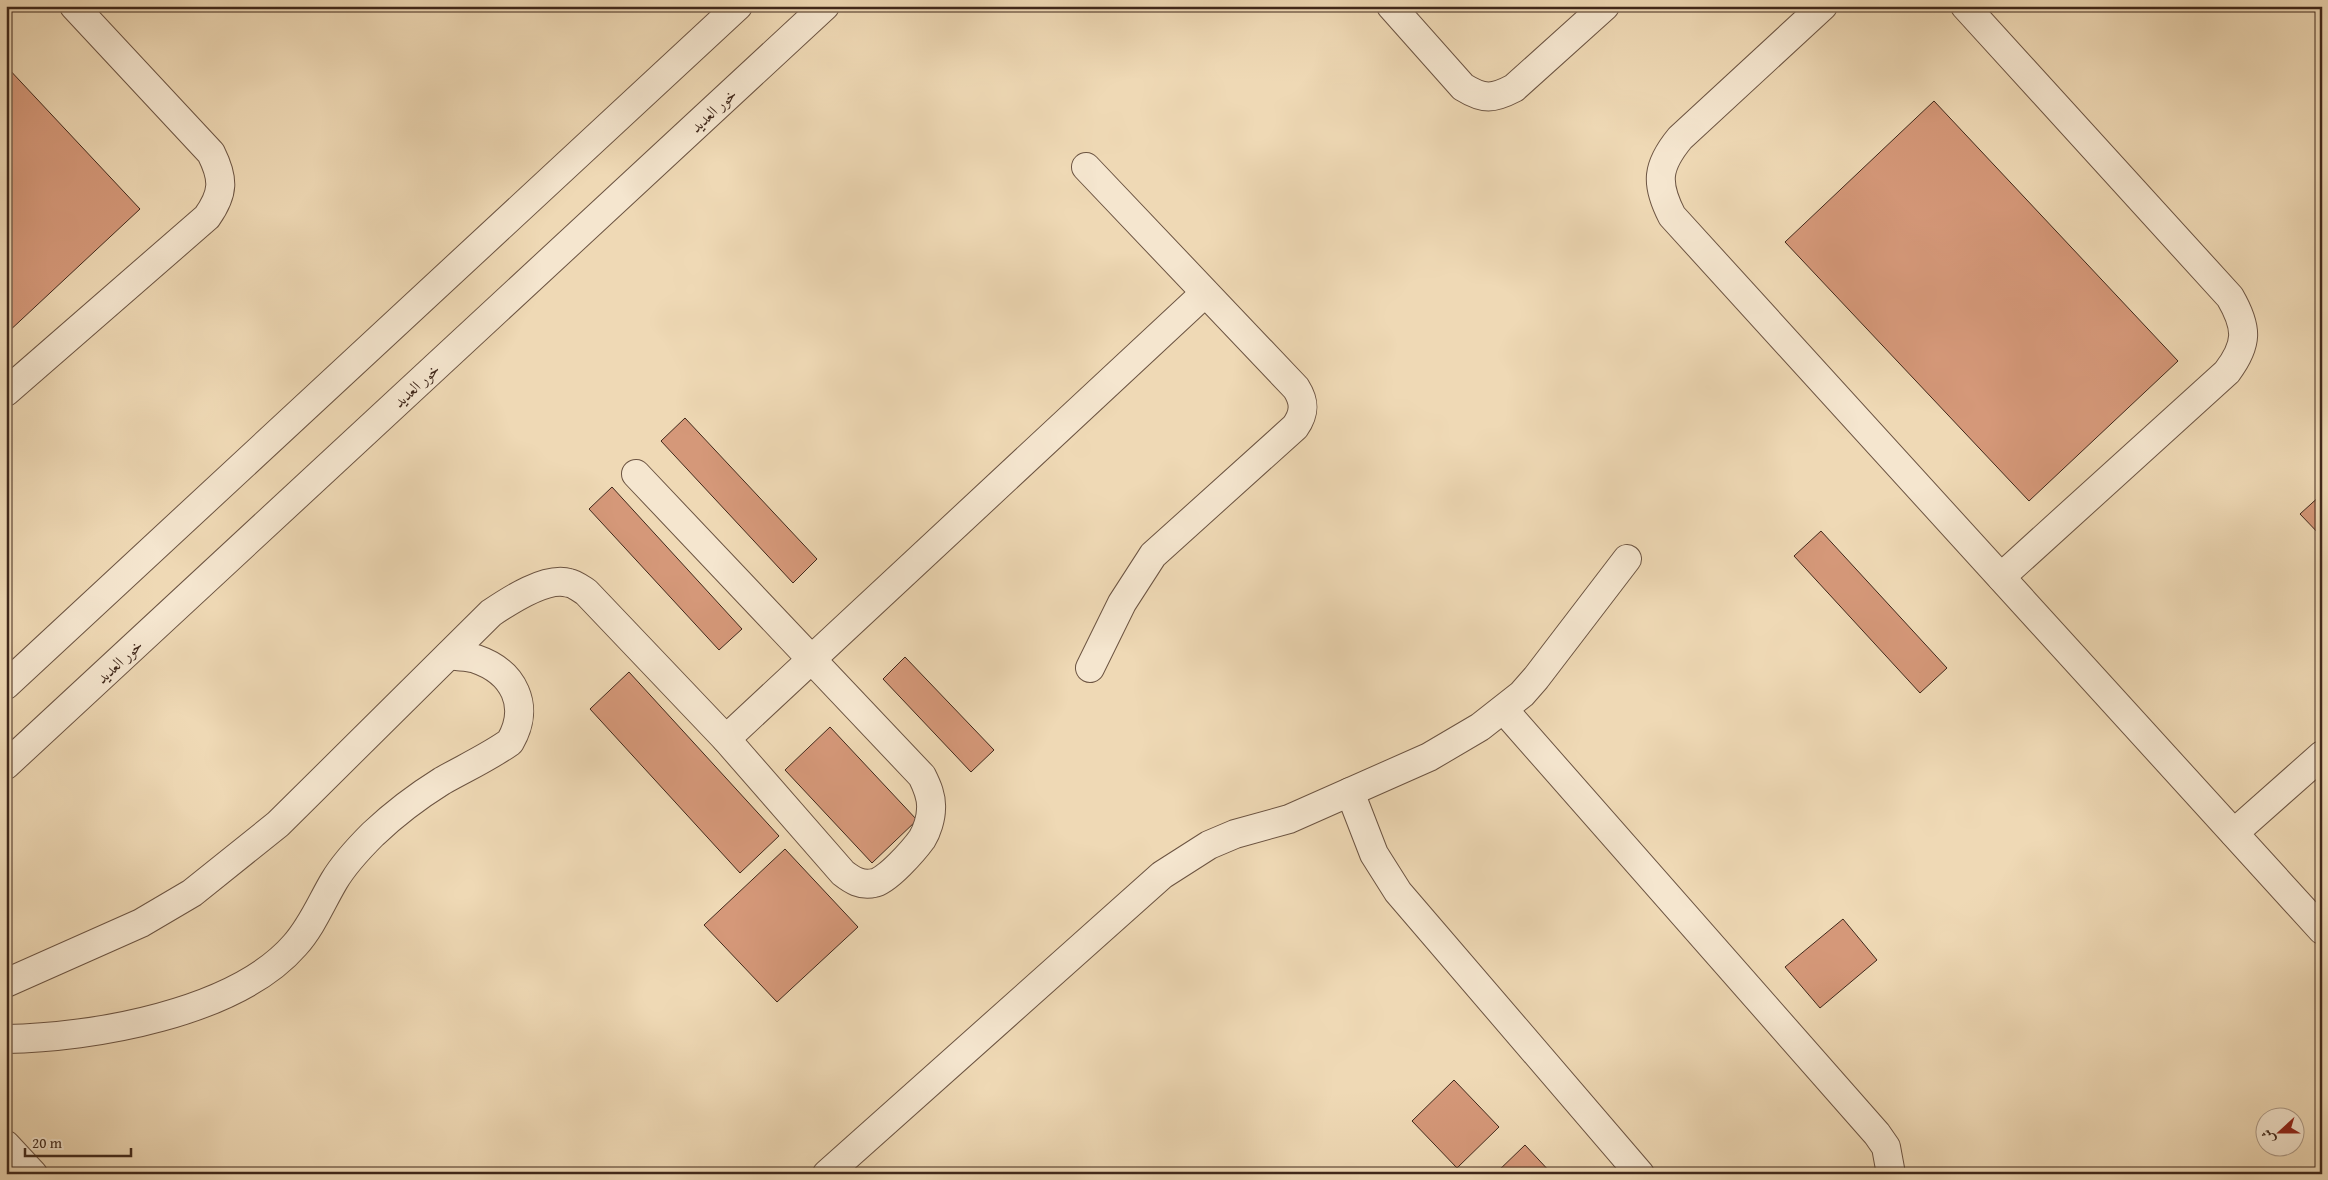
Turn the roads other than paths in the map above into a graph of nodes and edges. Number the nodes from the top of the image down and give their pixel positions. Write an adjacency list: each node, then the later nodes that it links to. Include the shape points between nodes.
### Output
1 (74, 6): 10 (street, via 211,153 219,168 221,186 207,218)
2 (738, 6): 17 (street)
3 (825, 6): 21 (street, خور العديد)
4 (1391, 6): 5 (street, via 1463,87 1487,98 1500,96 1514,88)
5 (1604, 6)
6 (1823, 6): 13 (street, via 1680,138 1667,155 1660,175 1662,197 1672,216)
7 (1965, 6): 13 (street, via 2230,298 2241,315 2244,336 2239,356 2227,372)
8 (1086, 167): 9 (street)
9 (1205, 293): 15 (street); 16 (street, via 1296,388 1302,398 1300,419 1153,555 1122,603)
10 (6, 392)
11 (636, 474): 15 (street)
12 (1627, 559): 18 (street, via 1536,678)
13 (2002, 577): 23 (street)
14 (449, 656): 19 (street, via 491,614 510,600 551,584 569,582 586,592); 25 (street, via 278,824 192,893 141,923); 26 (street, via 475,659 504,676 519,700 518,728 510,742 426,791 374,833 335,880 308,928 279,961 254,979 227,992 140,1023 96,1032)
15 (811, 660): 19 (street); 19 (street, via 922,776 929,792 931,809 923,838 885,878 877,883 858,883 843,873)
16 (1090, 668)
17 (6, 685)
18 (1504, 710): 22 (street, via 1455,743); 31 (street, via 1876,1134 1886,1147)
19 (726, 739)
20 (2322, 755): 23 (street)
21 (6, 765)
22 (1350, 792): 29 (street, via 1288,819 1235,834 1185,858); 30 (street, via 1374,854 1398,892)
23 (2234, 833): 24 (street)
24 (2322, 930)
25 (6, 983)
26 (6, 1039)
27 (6, 1145): 28 (street)
28 (33, 1174)
29 (827, 1174)
30 (1640, 1174)
31 (1891, 1174)

